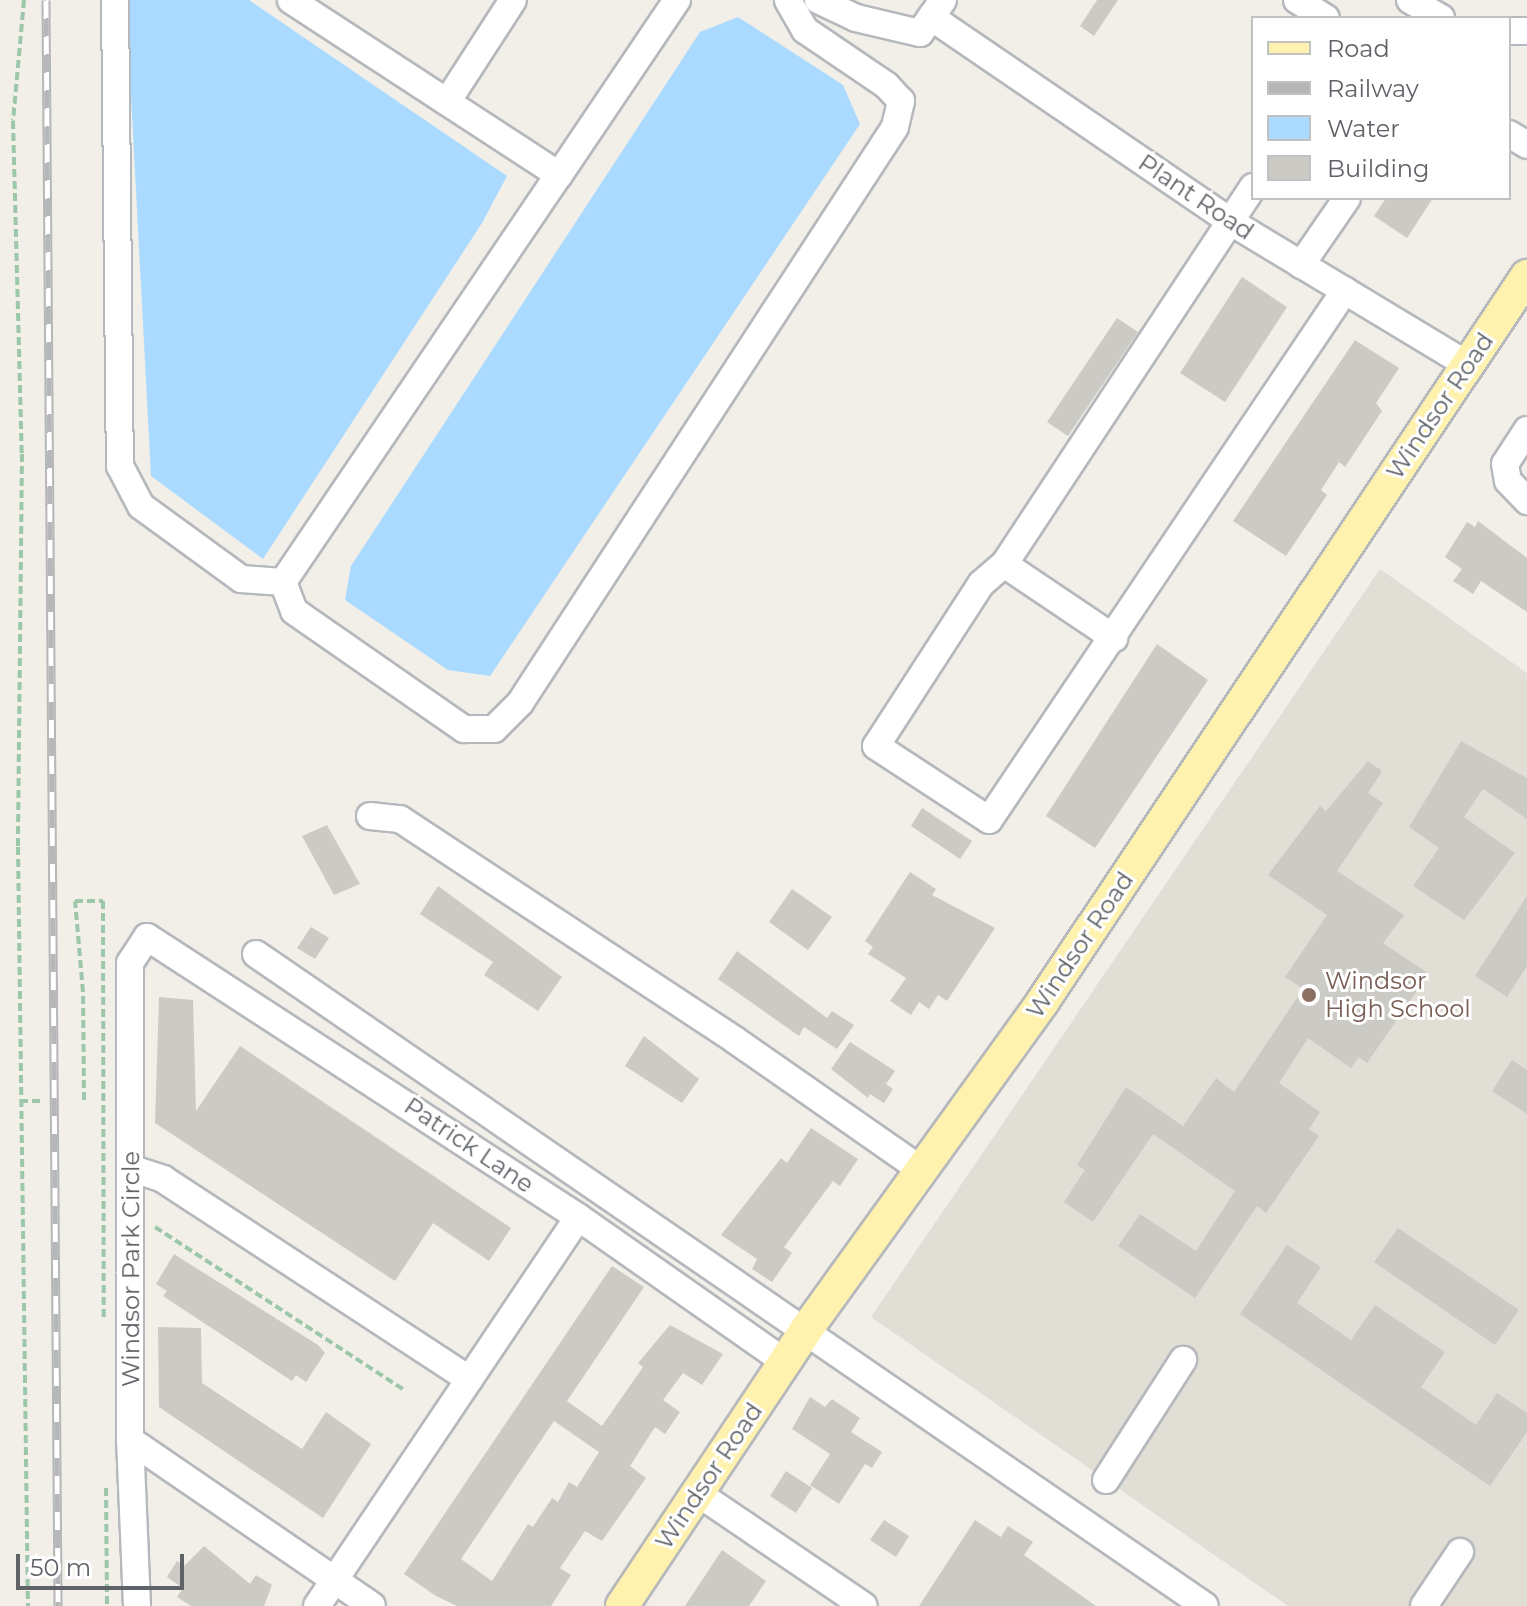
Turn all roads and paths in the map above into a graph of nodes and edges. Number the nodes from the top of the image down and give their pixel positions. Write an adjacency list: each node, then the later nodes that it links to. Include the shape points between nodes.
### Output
1 (24, 0): 31 (path, via 13,121 22,454)
2 (115, 0): 25 (street, via 120,466 141,506 241,579)
3 (291, 0): 13 (street)
4 (513, 0): 13 (street)
5 (677, 0): 14 (street)
6 (788, 0): 25 (street, via 805,30 901,101 895,127 520,703 494,729 464,729 294,611)
7 (818, 0): 10 (street, via 856,18 920,33)
8 (1297, 0): 11 (street)
9 (1410, 0): 12 (street)
10 (937, 9): 17 (street, Plant Road)
11 (1323, 16)
12 (1438, 16)
13 (447, 102): 14 (street)
14 (559, 175): 25 (street)
15 (1251, 190): 17 (street)
16 (1346, 200): 18 (street)
17 (1231, 222): 18 (street, Plant Road); 24 (street)
18 (1301, 265): 20 (street, Plant Road)
19 (1527, 276): 21 (main road, Windsor Road)
20 (1345, 290): 21 (street, Plant Road); 26 (street)
21 (1468, 365): 34 (main road, Windsor Road, via 1043,1001)
22 (1527, 430): 23 (street, via 1505,464 1508,481)
23 (1527, 501)
24 (1004, 564): 26 (street); 26 (street, via 981,584 876,746 989,820)
25 (283, 582)
26 (1114, 638)
27 (370, 816): 34 (street, via 400,819)
28 (147, 937): 33 (street, Windsor Park Circle, via 130,963); 36 (street, Patrick Lane)
29 (256, 954): 39 (street)
30 (84, 1100): 35 (path, via 75,901 103,901)
31 (20, 1101): 32 (path); 50 (path)
32 (40, 1101)
33 (133, 1169): 37 (street, Windsor Park Circle); 42 (street, via 163,1179)
34 (923, 1171): 39 (main road, Windsor Road)
35 (102, 1217): 37 (path); 38 (path)
36 (578, 1217): 41 (street, Patrick Lane); 42 (street)
37 (132, 1219): 43 (path, via 146,1220); 44 (street, Windsor Park Circle)
38 (104, 1327)
39 (806, 1330): 41 (main road, Windsor Road); 57 (street)
40 (1183, 1360): 45 (street)
41 (785, 1362): 47 (main road, Windsor Road)
42 (469, 1379): 49 (street)
43 (404, 1390)
44 (130, 1440): 49 (street); 52 (street, Windsor Park Circle)
45 (1106, 1480)
46 (106, 1483): 51 (path)
47 (699, 1494): 55 (main road, Windsor Road); 56 (street)
48 (1460, 1552): 58 (street)
49 (335, 1580): 53 (street); 54 (street)
50 (28, 1606)
51 (107, 1606)
52 (137, 1606)
53 (317, 1606)
54 (372, 1606)
55 (622, 1606)
56 (864, 1606)
57 (1205, 1606)
58 (1424, 1606)

